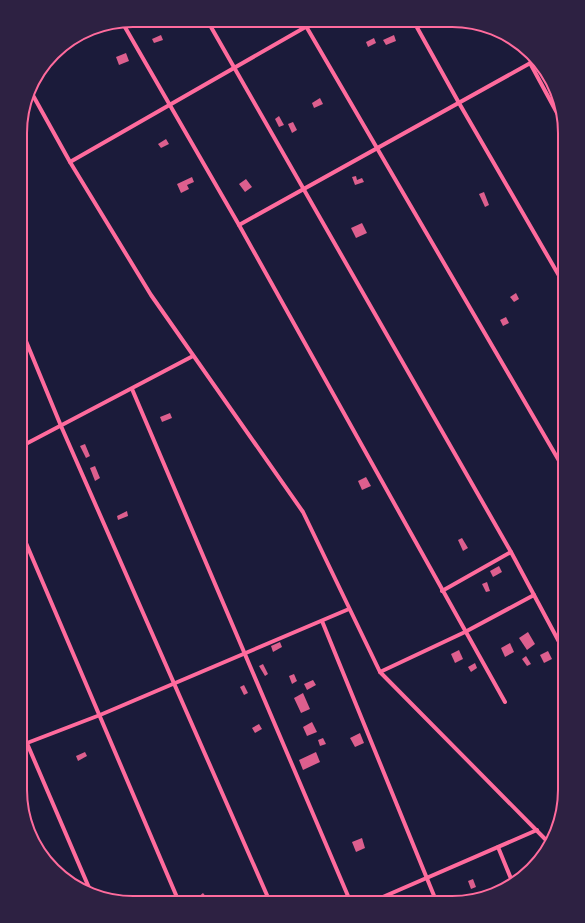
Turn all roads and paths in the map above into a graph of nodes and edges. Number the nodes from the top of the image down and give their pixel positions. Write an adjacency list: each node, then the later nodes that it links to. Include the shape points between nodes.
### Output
1 (211, 27): 8 (street)
2 (304, 27): 8 (street)
3 (307, 27): 13 (street)
4 (417, 27): 10 (street)
5 (125, 28): 11 (street)
6 (531, 63): 10 (street)
7 (535, 67): 12 (street)
8 (234, 68): 11 (street); 15 (street)
9 (34, 97): 14 (street)
10 (459, 103): 13 (street); 17 (street)
11 (169, 105): 14 (street); 16 (street)
12 (554, 107)
13 (377, 148): 15 (street); 23 (street)
14 (70, 162): 19 (street, via 151,295)
15 (304, 189): 16 (street); 25 (street)
16 (239, 225): 26 (street)
17 (558, 274)
18 (27, 344): 21 (street)
19 (193, 356): 20 (street); 28 (street, via 303,512)
20 (132, 389): 21 (street); 32 (street)
21 (61, 426): 22 (street); 34 (street)
22 (27, 443)
23 (558, 459)
24 (27, 545): 36 (street)
25 (511, 552): 26 (street); 27 (street)
26 (442, 591): 30 (street)
27 (534, 595): 30 (street); 31 (street)
28 (349, 609): 29 (street); 33 (street)
29 (322, 621): 32 (street); 41 (street)
30 (465, 632): 33 (street); 35 (street)
31 (558, 640)
32 (244, 654): 34 (street); 46 (street)
33 (380, 672): 38 (street)
34 (174, 683): 36 (street); 45 (street)
35 (505, 702)
36 (100, 714): 37 (street); 44 (street)
37 (27, 743): 43 (street)
38 (537, 830): 39 (street); 40 (street)
39 (546, 840)
40 (498, 847): 41 (street); 42 (street)
41 (427, 878): 47 (street); 48 (street)
42 (511, 878)
43 (88, 886)
44 (176, 896)
45 (267, 896)
46 (348, 896)
47 (385, 896)
48 (434, 896)

